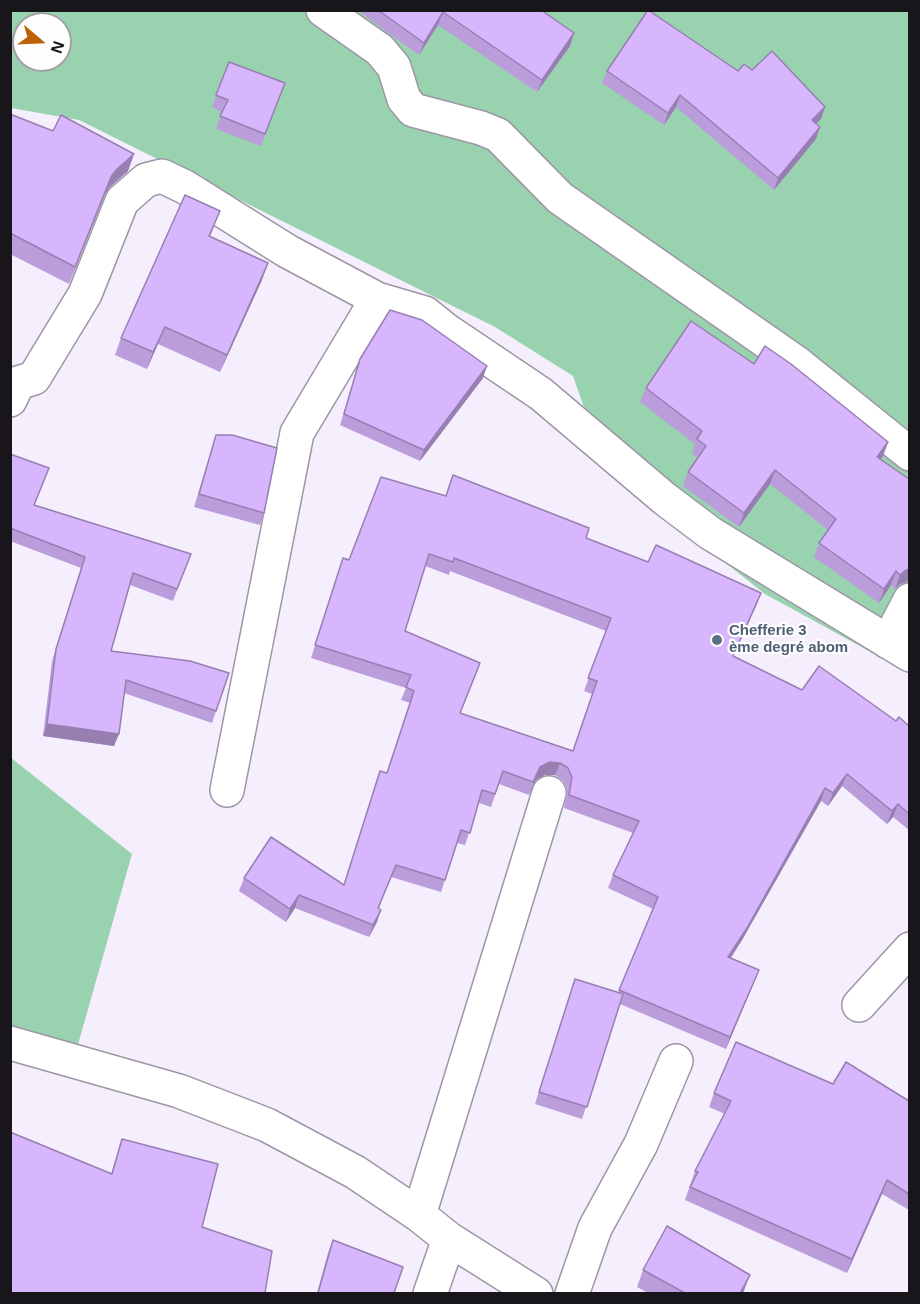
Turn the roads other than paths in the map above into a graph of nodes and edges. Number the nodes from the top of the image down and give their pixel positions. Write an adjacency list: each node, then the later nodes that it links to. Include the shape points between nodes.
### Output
1 (323, 10): 4 (street, via 380,50 394,68 404,99 413,110 498,135 560,198 797,363)
2 (377, 299): 3 (street, via 287,251 185,187 162,176 146,180 122,201 85,294 34,378 18,383); 6 (street, via 425,313 541,394 710,533); 7 (street, via 297,433)
3 (10, 400)
4 (909, 454)
5 (909, 600): 6 (street)
6 (899, 648)
7 (227, 790)
8 (549, 793): 13 (street)
9 (909, 949): 10 (street)
10 (859, 1005)
11 (10, 1043): 13 (street, via 180,1091 267,1125 355,1172)
12 (676, 1061): 17 (street, via 641,1144 595,1228)
13 (419, 1215): 14 (street)
14 (449, 1239): 15 (street); 16 (street)
15 (430, 1293)
16 (536, 1293)
17 (572, 1293)

